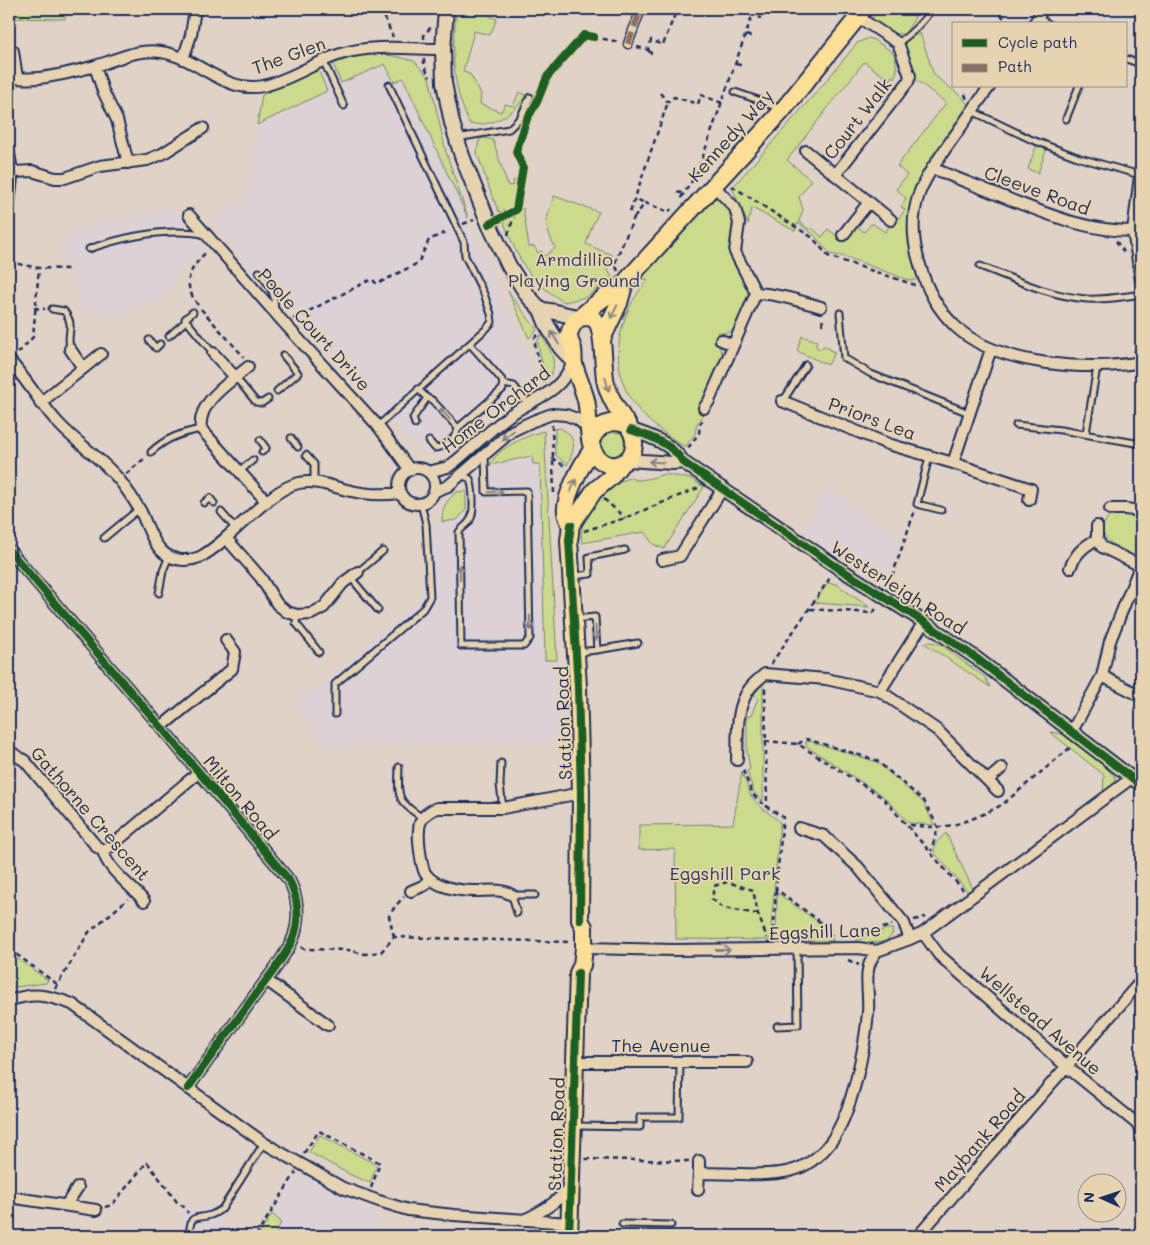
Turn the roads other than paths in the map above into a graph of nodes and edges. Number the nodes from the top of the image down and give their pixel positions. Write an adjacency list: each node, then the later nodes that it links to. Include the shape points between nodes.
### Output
1 (196, 9): 10 (street)
2 (446, 9): 8 (main road)
3 (641, 9): 7 (street)
4 (932, 9): 6 (lane, via 913,33)
5 (861, 13): 6 (street); 22 (main road, Kennedy Way)
6 (898, 43): 33 (street, Court Walk, via 910,76 908,82)
7 (628, 44)
8 (443, 49): 11 (street, The Glen, via 356,51); 26 (main road, via 444,82)
9 (13, 51): 15 (street, The Glen)
10 (183, 59): 11 (street, The Glen, via 220,80 246,87 272,83); 14 (street, The Glen, via 149,51)
11 (324, 60): 21 (lane)
12 (1128, 60): 13 (lane)
13 (1141, 64)
14 (95, 66): 15 (street, The Glen, via 39,78); 29 (street, via 117,120)
15 (13, 78)
16 (389, 85): 62 (lane, via 458,227 466,256 492,314 492,322)
17 (989, 88): 23 (street)
18 (1078, 88): 24 (lane)
19 (735, 92): 22 (lane)
20 (530, 97): 26 (lane, via 520,118 509,129)
21 (344, 106)
22 (782, 111): 34 (main road, Kennedy Way)
23 (972, 111): 30 (street); 32 (lane, via 1080,158)
24 (1066, 119)
25 (203, 128): 29 (street, via 162,154)
26 (457, 138): 51 (main road, via 501,250 517,280)
27 (10, 146): 31 (lane)
28 (806, 151): 33 (street, Court Walk)
29 (128, 164): 31 (street, via 90,168 65,178 32,171)
30 (932, 168): 39 (street, Cleeve Road, via 1050,216 1091,228); 64 (street, via 919,194 915,213 916,252 929,290 944,314 957,328)
31 (15, 172): 36 (lane)
32 (1141, 172): 39 (street)
33 (835, 175): 35 (street, Court Walk)
34 (721, 187): 46 (main road, Kennedy Way); 47 (street, via 735,208 739,223 735,252)
35 (869, 202): 38 (street, Court Walk); 41 (street)
36 (11, 211)
37 (189, 215): 40 (street, Poole Court Drive)
38 (891, 220)
39 (1133, 231): 45 (street)
40 (207, 234): 42 (lane, via 163,232 108,242); 53 (street, Poole Court Drive)
41 (843, 235)
42 (89, 249)
43 (980, 266): 48 (lane, via 1069,297 1113,298)
44 (259, 272): 53 (lane, via 276,300)
45 (1141, 280)
46 (626, 282): 55 (main road, Kennedy Way); 58 (main road, Kennedy Way, one-way to 58)
47 (756, 293): 49 (street, via 768,293); 63 (street)
48 (1141, 294)
49 (821, 307)
50 (52, 310): 65 (lane, via 64,311 70,319)
51 (541, 310): 55 (main road); 70 (main road, one-way to 51, via 561,348)
52 (193, 312): 56 (lane)
53 (274, 312): 89 (street, Poole Court Drive)
54 (840, 313): 86 (lane, via 844,358 872,374)
55 (582, 316): 58 (main road, via 596,321); 70 (main road, Kennedy Way, via 569,331)
56 (186, 321): 57 (lane); 66 (lane)
57 (169, 336)
58 (602, 339): 90 (main road, one-way to 90, via 606,386)
59 (149, 340): 61 (lane, via 156,348)
60 (721, 340): 63 (street)
61 (160, 344)
62 (470, 344): 77 (lane); 78 (lane)
63 (733, 345): 85 (street)
64 (991, 348): 73 (street, via 1046,363); 86 (street)
65 (70, 349): 74 (street)
66 (213, 353): 76 (street)
67 (101, 354): 74 (street)
68 (283, 355): 79 (lane, via 298,373)
69 (9, 360): 83 (street)
70 (574, 362): 84 (street, Home Orchard, via 558,385); 96 (main road, via 586,401)
71 (1141, 362): 73 (street)
72 (806, 364): 82 (lane)
73 (1097, 367): 93 (lane)
74 (84, 368): 83 (street)
75 (248, 368): 76 (street)
76 (236, 378): 81 (lane, via 256,402); 92 (street, via 205,406)
77 (503, 384): 84 (lane, via 514,386); 91 (lane, via 503,389)
78 (418, 389): 80 (lane); 89 (lane)
79 (277, 391)
80 (427, 398): 87 (lane, via 413,418); 91 (lane, one-way to 80)
81 (268, 399)
82 (782, 401): 105 (street, Priors Lea)
83 (40, 403): 122 (street, via 120,480)
84 (529, 405): 111 (street, Home Orchard, via 508,416 456,462)
85 (706, 412)
86 (969, 413): 108 (street)
87 (415, 424)
88 (1016, 425): 93 (lane)
89 (378, 426): 109 (street, Poole Court Drive)
90 (629, 427): 96 (main road, via 621,422 608,423 595,432); 104 (street, Westerleigh Road, via 655,438); 107 (main road, via 635,443 632,454)
91 (458, 428): 97 (lane, via 456,436 441,448 435,448)
92 (201, 429): 100 (lane, via 168,438); 110 (street)
93 (1086, 433): 98 (lane)
94 (290, 438): 99 (lane)
95 (260, 440): 101 (lane, via 266,448)
96 (591, 440): 102 (street, Home Orchard, one-way to 102, via 577,419 552,414 512,431); 107 (main road, via 597,457 603,462 611,465); 129 (main road, Station Road, one-way to 96, via 566,512 569,495)
97 (429, 441)
98 (1141, 444)
99 (298, 447)
100 (151, 452)
101 (262, 452)
102 (485, 453): 112 (street, Home Orchard); 112 (lane, one-way to 112, via 486,492 527,491 530,638 524,646 461,646 459,532 470,522 473,513 472,484 470,479)
103 (306, 455): 113 (lane, via 314,464)
104 (685, 457): 107 (street, one-way to 107, via 673,464); 114 (street, Westerleigh Road)
105 (929, 457): 108 (street, Priors Lea); 123 (lane, via 917,504)
106 (253, 460): 110 (lane)
107 (624, 462): 129 (main road, via 594,491)
108 (953, 463): 117 (street, Priors Lea, via 1031,489)
109 (410, 470): 111 (street); 116 (street, via 400,480)
110 (239, 472): 118 (street)
111 (428, 472): 115 (street, via 433,477)
112 (461, 475): 115 (street, Home Orchard, via 448,486)
113 (314, 482): 116 (street, via 366,494); 118 (street, via 287,487)
114 (723, 488): 137 (street, via 680,556); 146 (street, Westerleigh Road)
115 (435, 491): 121 (street, via 427,502)
116 (400, 493): 121 (street, via 409,502)
117 (1029, 500)
118 (267, 502): 128 (street)
119 (204, 503): 120 (lane, via 210,498)
120 (214, 503)
121 (421, 504): 155 (lane, via 426,524 430,597 423,609 335,684)
122 (139, 509): 130 (lane); 136 (street, via 162,552)
123 (941, 510)
124 (1110, 510): 125 (street)
125 (1141, 511)
126 (221, 512): 128 (lane)
127 (1097, 526): 132 (street)
128 (236, 529): 131 (street)
129 (575, 529): 141 (main road, Station Road, via 569,540)
130 (104, 538)
131 (226, 538): 136 (street, via 197,558 179,560); 144 (street, via 260,578 276,604)
132 (1097, 539): 138 (street, via 1102,547); 139 (street, via 1082,547)
133 (9, 550): 156 (street, Milton Road)
134 (625, 550): 141 (lane, via 589,557 590,574)
135 (383, 551): 140 (lane)
136 (169, 556): 142 (lane)
137 (662, 560)
138 (1141, 566): 152 (street, via 1110,641)
139 (1070, 568)
140 (355, 575): 143 (lane); 144 (street, via 343,583 324,607 312,614)
141 (572, 576): 145 (main road, Station Road)
142 (160, 593)
143 (378, 610)
144 (297, 615): 150 (lane, via 296,624)
145 (575, 619): 149 (lane, one-way to 149, via 595,617); 151 (main road, Station Road)
146 (924, 622): 153 (street); 157 (street, Westerleigh Road)
147 (226, 640): 156 (street, via 235,652 232,669)
148 (638, 643): 149 (lane)
149 (597, 650): 151 (lane)
150 (319, 652)
151 (577, 652): 167 (main road, Station Road)
152 (1102, 676): 154 (street); 157 (street)
153 (880, 691): 159 (street, via 826,679 765,674 750,687 741,705); 164 (street, via 937,730)
154 (1141, 696)
155 (335, 714)
156 (161, 727): 163 (street, Milton Road)
157 (1077, 734): 165 (street, Westerleigh Road)
158 (9, 751): 171 (street, Gathorne Crescent, via 25,761)
159 (737, 760)
160 (501, 763): 168 (lane)
161 (399, 766): 169 (lane, via 398,792 401,800)
162 (1002, 768): 164 (street)
163 (199, 772): 171 (street, via 110,847); 183 (street, Milton Road, via 294,890 296,928 291,942)
164 (988, 780): 166 (street)
165 (1137, 781): 178 (street, Eggshill Lane)
166 (998, 790)
167 (581, 793): 168 (street); 180 (main road, Station Road, via 580,920 584,927)
168 (502, 808): 169 (street, via 437,808)
169 (423, 818): 172 (street, via 418,835 424,871)
170 (799, 828): 179 (street, via 824,836 858,867 904,923)
171 (102, 850): 176 (street, Gathorne Crescent, via 127,885)
172 (430, 878): 173 (street, via 425,885); 174 (street, via 458,890 505,891)
173 (411, 892)
174 (512, 895): 175 (lane); 177 (lane)
175 (535, 895)
176 (144, 901)
177 (517, 913)
178 (923, 933): 179 (street, Eggshill Lane); 193 (street, Wellstead Avenue, via 939,955)
179 (910, 940): 182 (street, Eggshill Lane)
180 (578, 945): 181 (street, Eggshill Lane, one-way to 181, via 674,950 771,946); 190 (main road, Station Road, via 582,965 578,973)
181 (797, 949): 182 (street, Eggshill Lane); 187 (lane, via 798,1025)
182 (877, 950): 199 (street, via 867,969 868,1010 863,1055 845,1114 831,1143 814,1160 791,1170)
183 (266, 980): 186 (street); 194 (street, Milton Road)
184 (1141, 981): 193 (street, Maybank Road)
185 (9, 1001): 194 (street, via 22,996 52,996 72,1004)
186 (328, 1025)
187 (794, 1025): 188 (lane); 189 (lane)
188 (777, 1026)
189 (795, 1032)
190 (575, 1062): 192 (street, The Avenue); 195 (main road, Station Road)
191 (747, 1062): 192 (street, The Avenue)
192 (680, 1063): 195 (lane, via 680,1117 640,1117 640,1126)
193 (1067, 1067): 196 (street, Wellstead Avenue); 211 (street, Maybank Road)
194 (188, 1088): 197 (street)
195 (573, 1126): 200 (main road, Station Road)
196 (1141, 1128)
197 (264, 1142): 206 (street, via 343,1188 408,1210); 210 (lane, via 222,1208 192,1219)
198 (699, 1161): 199 (street)
199 (699, 1173): 202 (street)
200 (571, 1184): 206 (street, via 552,1205); 209 (main road, Station Road)
201 (78, 1187): 204 (street)
202 (698, 1190)
203 (9, 1197): 204 (street)
204 (66, 1205): 205 (street)
205 (96, 1210)
206 (524, 1220): 209 (street)
207 (622, 1224): 208 (lane)
208 (671, 1225)
209 (569, 1229)
210 (189, 1236)
211 (918, 1236)

